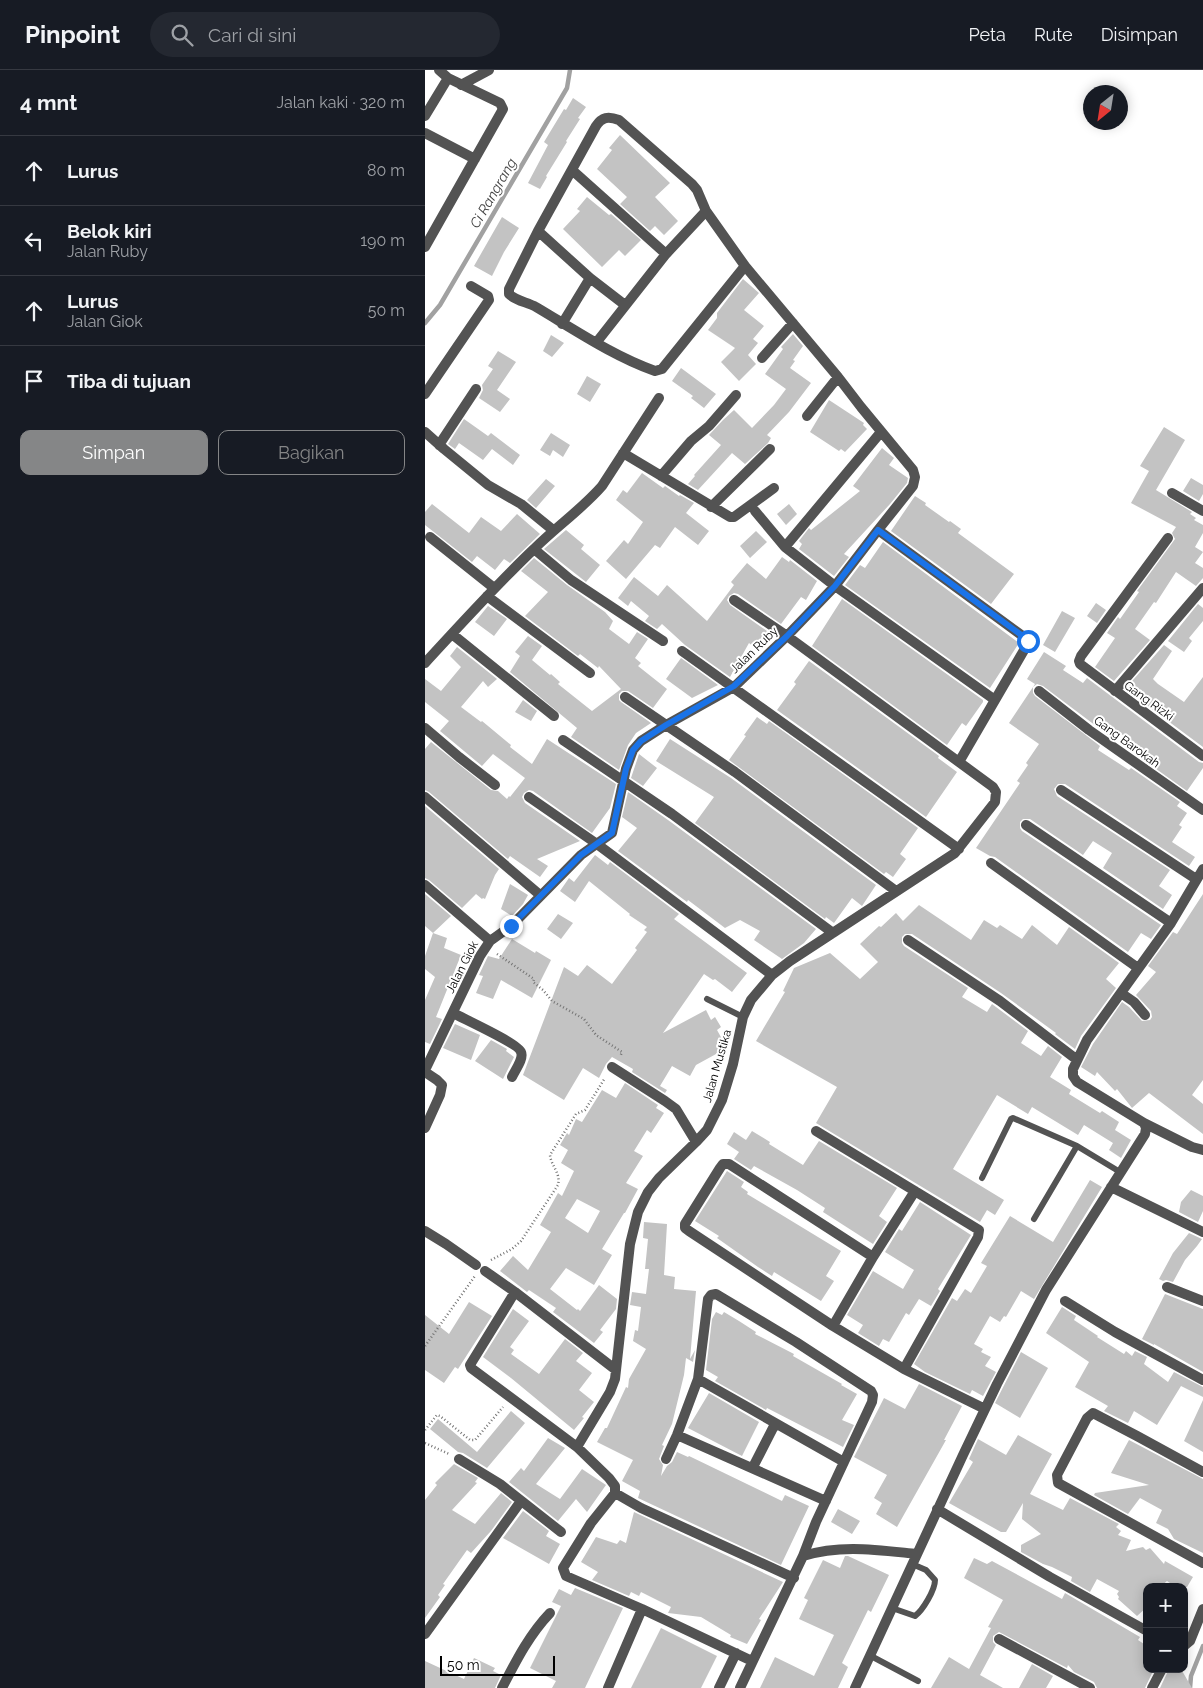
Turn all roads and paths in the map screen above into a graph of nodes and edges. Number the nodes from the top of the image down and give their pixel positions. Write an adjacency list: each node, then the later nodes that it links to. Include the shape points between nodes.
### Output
1 (439, 70): 3 (street)
2 (489, 70): 4 (street)
3 (448, 78): 4 (street); 5 (street)
4 (461, 85): 7 (street, via 503,107)
5 (425, 116)
6 (425, 133): 7 (street)
7 (475, 159): 11 (street)
8 (572, 170): 9 (street, via 600,120 615,118 692,184); 10 (street); 12 (street)
9 (706, 211): 12 (street); 13 (street)
10 (538, 230): 14 (street); 18 (street, via 509,294)
11 (425, 247)
12 (666, 254): 16 (street)
13 (745, 266): 17 (street); 19 (street, via 662,369 651,370)
14 (590, 278): 16 (street); 18 (street)
15 (471, 286): 23 (street, via 488,296 489,300)
16 (625, 305): 19 (street)
17 (793, 323): 20 (street); 21 (street)
18 (562, 324): 19 (street)
19 (596, 344)
20 (762, 358)
21 (838, 377): 26 (street); 28 (street)
22 (476, 389): 29 (street)
23 (425, 394)
24 (737, 395): 32 (street)
25 (659, 398): 31 (street)
26 (807, 416)
27 (425, 432): 29 (street)
28 (881, 432): 39 (street, Jalan Ruby, via 913,470 915,477 913,486); 42 (street)
29 (439, 445): 38 (street, via 488,485 521,504)
30 (770, 449): 35 (street)
31 (623, 453): 32 (street); 38 (street, via 595,494)
32 (661, 476): 35 (street)
33 (774, 488): 35 (street, via 732,517)
34 (1172, 493): 37 (street)
35 (711, 507)
36 (755, 511): 42 (street)
37 (1203, 511)
38 (553, 530): 43 (street)
39 (878, 530): 44 (street, Jalan Ruby); 59 (street, via 1027,640)
40 (430, 537): 45 (street)
41 (1168, 538): 57 (street, Gang Rizki, via 1079,661)
42 (785, 547): 44 (street)
43 (534, 549): 45 (street); 51 (street, via 571,580)
44 (835, 586): 50 (street, Jalan Ruby); 59 (street)
45 (494, 588): 47 (street)
46 (1203, 588): 57 (street)
47 (487, 596): 49 (street); 54 (street)
48 (734, 600): 50 (street)
49 (452, 634): 53 (street); 60 (street)
50 (787, 636): 55 (street, Jalan Ruby); 65 (street)
51 (663, 641)
52 (682, 651): 55 (street)
53 (426, 660)
54 (590, 673)
55 (734, 686): 61 (street, Jalan Ruby); 74 (street)
56 (1039, 691): 71 (street, Gang Barokah)
57 (1115, 692): 64 (street, Gang Rizki)
58 (625, 698): 61 (street)
59 (995, 700): 65 (street)
60 (554, 716)
61 (666, 725): 66 (street, Jalan Ruby, via 636,746); 79 (street)
62 (425, 728): 67 (street)
63 (563, 740): 66 (street)
64 (1203, 756)
65 (959, 762): 74 (street, Jalan Mustika, via 996,792 995,802)
66 (623, 780): 73 (street, Jalan Ruby, via 612,833); 82 (street)
67 (495, 785)
68 (1061, 790): 77 (street)
69 (529, 796): 73 (street)
70 (425, 797): 80 (street)
71 (1203, 810)
72 (1026, 825): 81 (street)
73 (597, 844): 80 (street, Jalan Giok); 86 (street)
74 (959, 849): 79 (street, Jalan Mustika)
75 (991, 863): 85 (street)
76 (1203, 869): 77 (street)
77 (1197, 879): 81 (street)
78 (425, 885): 84 (street)
79 (896, 891): 82 (street, Jalan Mustika)
80 (540, 895): 84 (street, Jalan Giok, via 511,926)
81 (1171, 923): 85 (street)
82 (833, 933): 86 (street, Jalan Mustika)
83 (908, 940): 92 (street, via 1000,1001)
84 (488, 944): 89 (street, Jalan Giok); 93 (path, via 534,979 533,982 552,1001 584,1019 596,1035 622,1052)
85 (1138, 968): 87 (street)
86 (772, 975): 91 (street, Jalan Mustika, via 751,1000)
87 (1121, 993): 90 (street); 92 (street, via 1098,1022)
88 (707, 999): 91 (lane)
89 (453, 1013): 94 (street); 95 (street, Jalan Giok, via 521,1050 520,1062)
90 (1145, 1015)
91 (743, 1017): 99 (street, Jalan Mustika, via 722,1100 707,1130)
92 (1076, 1059): 96 (street, via 1072,1073 1077,1082)
93 (613, 1067): 99 (street, via 676,1110); 110 (path, via 585,1110 576,1114 550,1155 559,1179 558,1185 521,1242)
94 (425, 1071): 97 (street, via 442,1085)
95 (512, 1077)
96 (1144, 1123): 101 (street); 102 (street, via 1145,1134)
97 (425, 1128)
98 (815, 1131): 105 (street)
99 (696, 1142): 118 (street, Jalan Mustika, via 659,1178 638,1212 630,1244)
100 (1077, 1146): 102 (lane); 103 (lane, via 1013,1118); 106 (lane)
101 (1203, 1150)
102 (1120, 1172): 104 (street)
103 (982, 1178)
104 (1111, 1187): 108 (street); 122 (street, via 1046,1290)
105 (915, 1191): 109 (street); 117 (street, via 975,1226 979,1234)
106 (1034, 1219)
107 (425, 1231): 110 (street)
108 (1203, 1232)
109 (873, 1257): 115 (street); 115 (street, via 729,1164 720,1168 685,1224 689,1231)
110 (481, 1268): 112 (street); 116 (path)
111 (1167, 1287): 114 (street)
112 (515, 1292): 118 (street); 121 (street, via 470,1365)
113 (1065, 1301): 120 (street)
114 (1203, 1301)
115 (833, 1326): 117 (street)
116 (425, 1346)
117 (904, 1369): 122 (street)
118 (617, 1370): 127 (street, Jalan Mustika, via 610,1392)
119 (698, 1380): 123 (street); 125 (street); 130 (street, via 708,1299 711,1294 716,1294 871,1391 872,1402)
120 (1203, 1380)
121 (511, 1397): 124 (path, via 475,1440 470,1440 440,1416); 127 (street)
122 (985, 1409): 136 (street)
123 (775, 1424): 130 (street); 131 (street)
124 (425, 1430)
125 (677, 1435): 128 (street); 131 (street)
126 (425, 1443): 129 (path)
127 (577, 1447): 133 (street, via 609,1478 615,1486)
128 (666, 1458)
129 (459, 1459): 134 (street)
130 (844, 1462): 135 (street)
131 (753, 1468): 135 (street)
132 (1203, 1472): 140 (street, via 1093,1414 1087,1418 1057,1480)
133 (615, 1493): 142 (street); 144 (street, via 578,1542 563,1565 563,1571 566,1576)
134 (521, 1501): 137 (street); 148 (street)
135 (826, 1501): 139 (street)
136 (937, 1509): 138 (street); 147 (street)
137 (561, 1532)
138 (917, 1554): 139 (street, via 840,1548); 141 (street)
139 (803, 1556): 142 (street)
140 (1203, 1563)
141 (912, 1564): 143 (street); 143 (lane, via 932,1576 934,1588 921,1612 915,1616)
142 (794, 1578): 153 (street)
143 (892, 1608): 152 (street)
144 (642, 1609): 151 (street); 157 (street)
145 (1203, 1609): 150 (street)
146 (550, 1613): 156 (street, via 528,1639)
147 (1143, 1630)
148 (425, 1634)
149 (999, 1639): 161 (street)
150 (1188, 1643)
151 (735, 1653): 153 (street); 158 (street)
152 (871, 1656): 155 (lane); 160 (street)
153 (752, 1661): 159 (street)
154 (1160, 1673): 162 (street)
155 (918, 1681)
156 (502, 1688)
157 (608, 1688)
158 (719, 1688)
159 (740, 1688)
160 (855, 1688)
161 (1090, 1688)
162 (1152, 1688)

